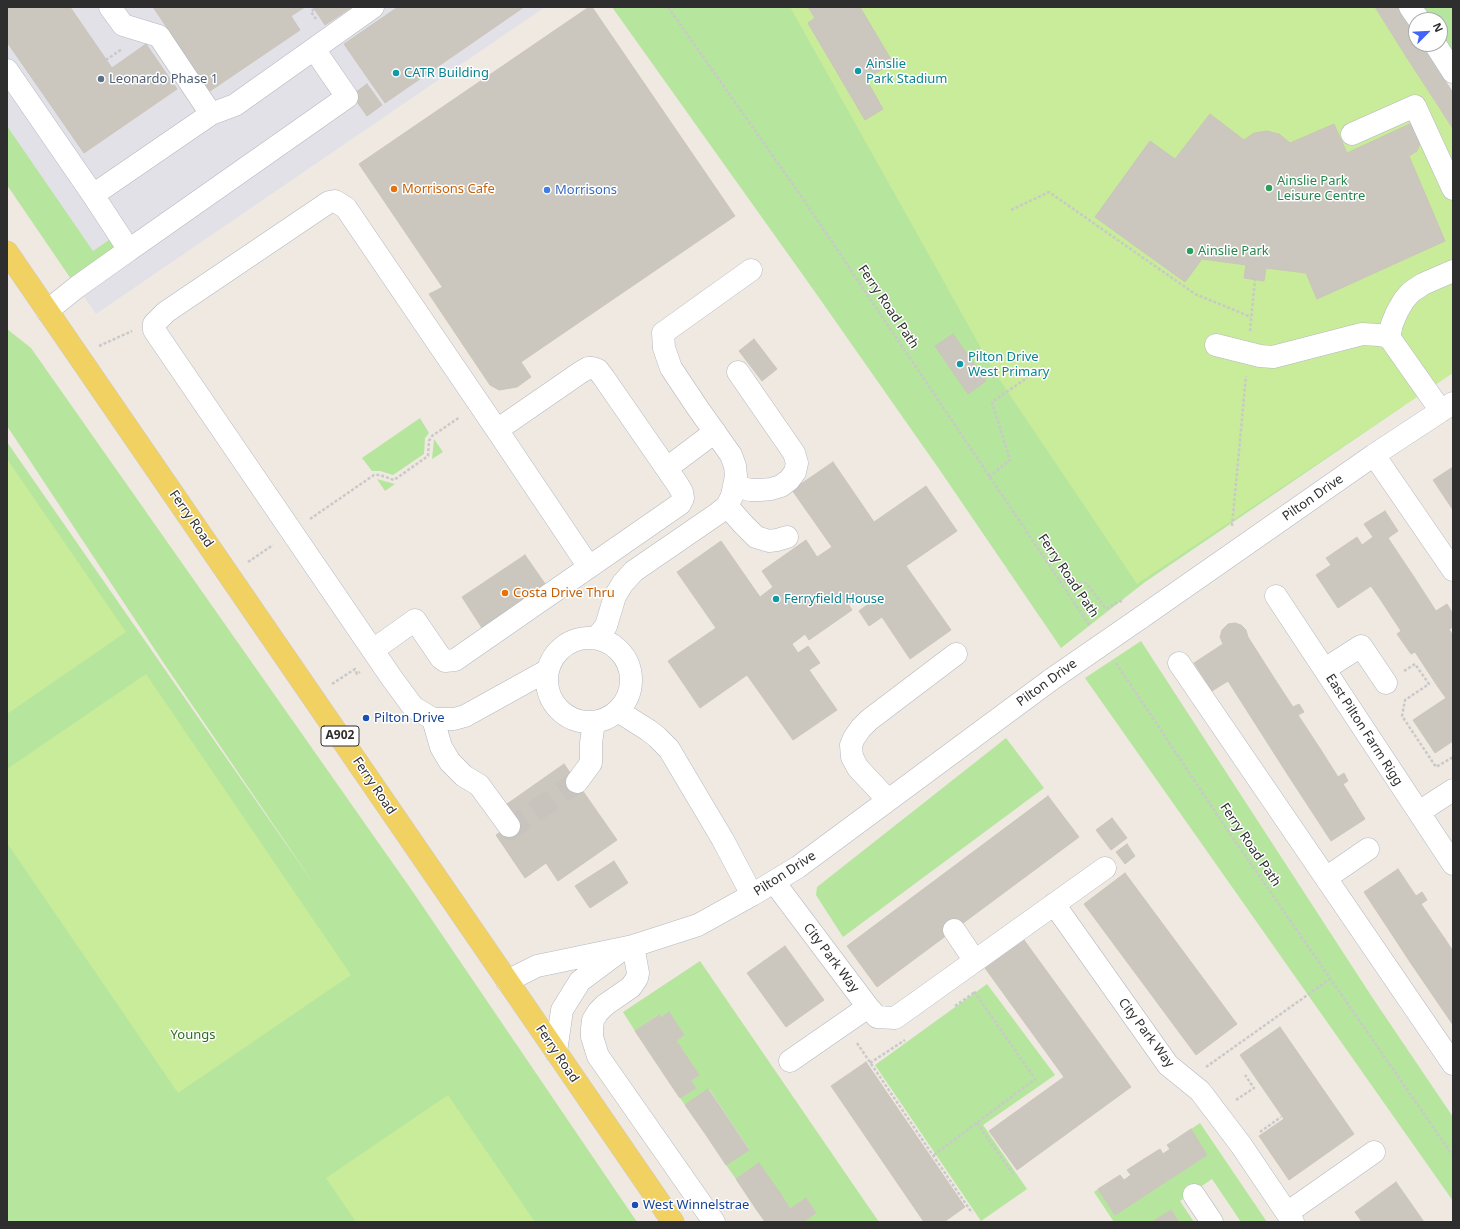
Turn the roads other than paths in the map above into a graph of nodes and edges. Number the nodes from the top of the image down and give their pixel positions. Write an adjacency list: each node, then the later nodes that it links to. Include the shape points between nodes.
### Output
1 (110, 7): 7 (street, via 123,25 159,36)
2 (373, 7): 3 (street)
3 (314, 49): 7 (street, via 235,105); 11 (street, via 347,97)
4 (1440, 52): 6 (street)
5 (7, 70): 10 (street)
6 (1453, 72)
7 (210, 114): 10 (street)
8 (1352, 134): 9 (street, via 1415,106)
9 (1453, 189)
10 (93, 195): 11 (street)
11 (129, 250): 15 (street)
12 (7, 252): 15 (main road, Ferry Road / A902)
13 (751, 270): 21 (street, via 663,333 664,348 671,368)
14 (1453, 271): 16 (street, via 1411,292 1397,312)
15 (48, 311): 55 (main road, Ferry Road / A902)
16 (1389, 337): 17 (street, via 1362,334 1274,357 1248,354); 19 (street)
17 (1216, 345)
18 (738, 372): 24 (street, via 794,453 797,463 795,472 781,486 750,490)
19 (1447, 407): 22 (street, Pilton Drive)
20 (497, 430): 23 (street, via 588,368 592,368 598,370); 27 (street); 31 (street, via 346,208 335,201 329,202 166,312 154,324 154,330)
21 (715, 432): 23 (street); 24 (street, via 731,455 735,466)
22 (1374, 455): 28 (street); 42 (street, Pilton Drive, bridge, via 1052,679)
23 (667, 468): 27 (street, via 682,492 683,501)
24 (735, 486): 25 (street)
25 (727, 506): 26 (street, via 756,537 769,540); 30 (street, via 634,571 615,596 606,626)
26 (787, 537)
27 (590, 567): 31 (street, via 454,660 445,661 441,658 415,620)
28 (1453, 570)
29 (1276, 596): 35 (street, East Pilton Farm Rigg)
30 (596, 638): 34 (street, via 580,638 566,645 554,656); 37 (street, via 609,642 620,650 628,661 631,688 626,701)
31 (374, 652): 38 (street, via 413,708)
32 (956, 654): 42 (street, via 869,720 854,738 851,746 852,757 858,768)
33 (1179, 663): 48 (street)
34 (548, 670): 38 (street, via 465,716); 39 (street, via 547,686 558,710 581,722)
35 (1325, 670): 36 (street, via 1361,646); 43 (street, East Pilton Farm Rigg)
36 (1386, 683)
37 (618, 711): 39 (street, via 607,719); 50 (street, via 648,730 669,749)
38 (433, 719): 44 (street, via 450,762 464,776 479,785)
39 (594, 722): 40 (street, via 591,762)
40 (577, 782)
41 (1453, 790): 43 (street)
42 (888, 800): 49 (street, Pilton Drive)
43 (1419, 812): 46 (street, East Pilton Farm Rigg)
44 (509, 826)
45 (1368, 849): 48 (street)
46 (1453, 864)
47 (1105, 868): 51 (street)
48 (1326, 878): 59 (street)
49 (774, 882): 50 (street, Pilton Drive); 56 (street, City Park Way)
50 (752, 895): 53 (street, Pilton Drive, via 698,925)
51 (1054, 904): 54 (street); 62 (street, City Park Way, via 1168,1065 1200,1091 1241,1145)
52 (954, 930): 54 (street)
53 (628, 947): 55 (street, Pilton Drive, via 537,966); 57 (street, Pilton Drive, via 580,981 562,1010); 64 (street, via 638,973 637,978 631,988 598,1012 593,1020 592,1037 598,1056)
54 (968, 966): 56 (street, via 895,1018)
55 (507, 981): 57 (main road, Ferry Road / A902)
56 (872, 1012): 58 (street)
57 (556, 1052): 63 (main road, Ferry Road / A902)
58 (790, 1061)
59 (1453, 1064)
60 (1374, 1152): 62 (street, City Park Way)
61 (1194, 1195): 65 (street)
62 (1290, 1218)
63 (673, 1222)
64 (714, 1222)
65 (1212, 1222)

